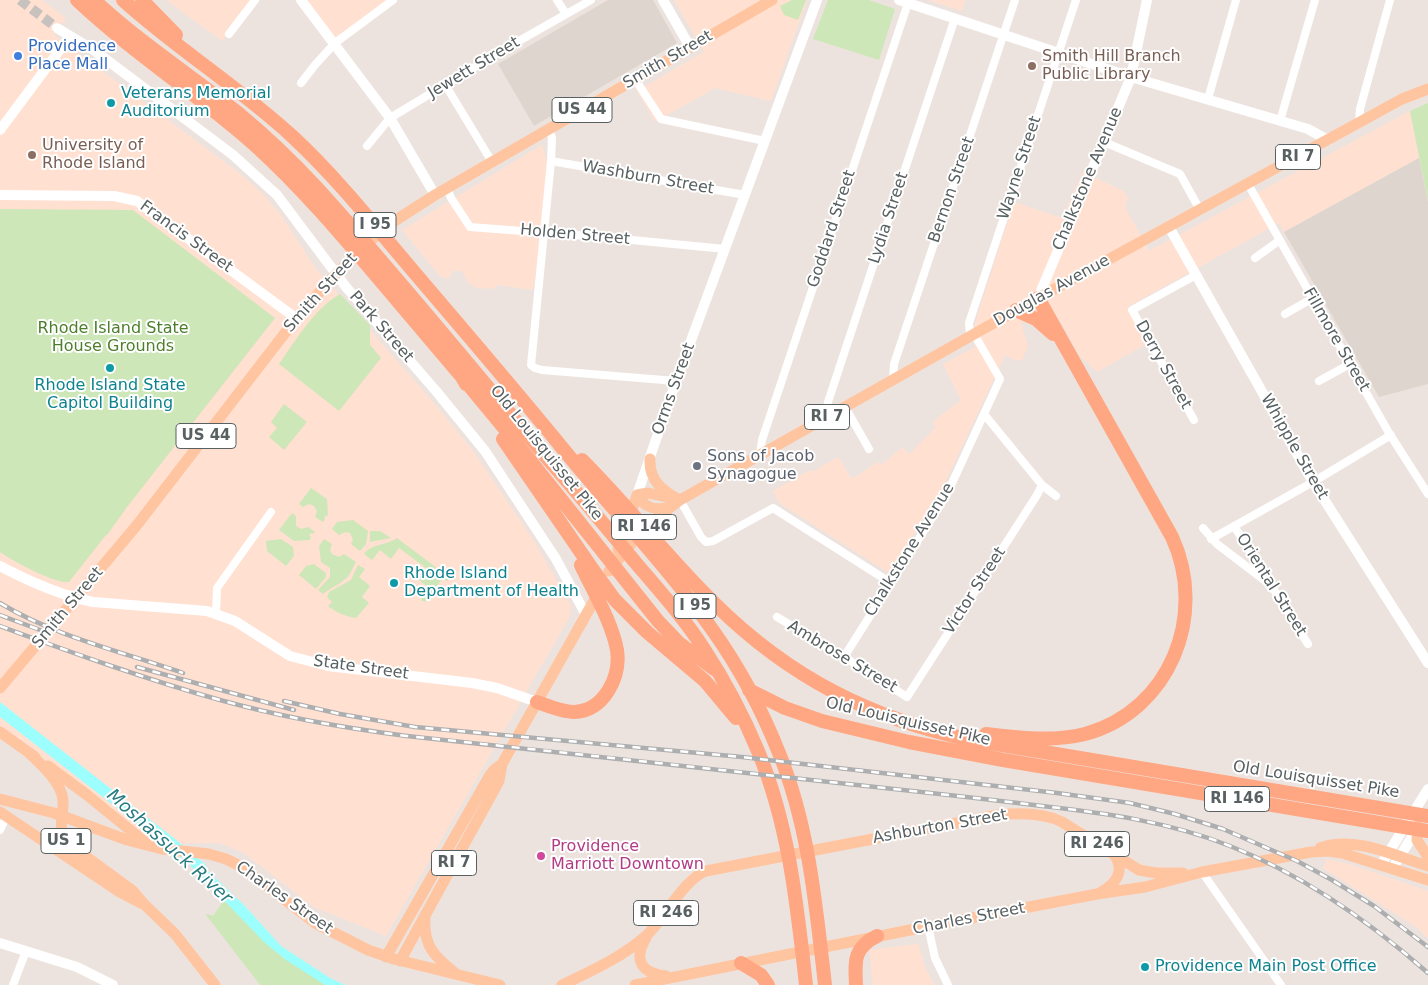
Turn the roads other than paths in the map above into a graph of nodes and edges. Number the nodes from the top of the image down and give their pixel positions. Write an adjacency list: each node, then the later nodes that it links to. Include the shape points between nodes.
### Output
1 (77, 0): 68 (highway, via 244,135 277,166 324,215)
2 (94, 0): 108 (highway, I 95, via 153,50 253,126 334,206 680,615 722,678)
3 (123, 0): 29 (highway, I 95)
4 (142, 0): 29 (highway)
5 (256, 0): 23 (street)
6 (301, 0): 26 (street)
7 (393, 0): 26 (street)
8 (557, 0): 20 (street)
9 (591, 0): 20 (street, Jewett Street)
10 (663, 0): 27 (street)
11 (772, 0): 27 (main road, Smith Street / US 44)
12 (817, 0): 41 (street, Orms Street)
13 (1016, 0): 24 (street, Bernon Street)
14 (1076, 0): 28 (street, Wayne Street)
15 (1147, 0): 30 (street, Chalkstone Avenue)
16 (1236, 0): 35 (street)
17 (1315, 0): 37 (street)
18 (1390, 0): 38 (street)
19 (903, 1): 21 (street); 79 (street, Goddard Street, via 762,440)
20 (566, 14): 33 (street, Jewett Street)
21 (955, 18): 24 (street); 75 (street, Lydia Street)
22 (57, 28): 25 (street, Park Street)
23 (229, 34)
24 (1004, 34): 28 (street); 69 (street, Bernon Street, via 894,364)
25 (70, 36): 40 (street); 58 (street, Park Street, via 95,51 262,180 288,208)
26 (335, 44): 32 (street); 36 (street)
27 (690, 47): 31 (main road, Smith Street / US 44)
28 (1058, 53): 30 (street); 65 (street, Wayne Street, via 969,323)
29 (212, 71): 72 (highway, I 95, via 272,118 324,168)
30 (1132, 77): 35 (street); 43 (street, Chalkstone Avenue)
31 (635, 79): 39 (main road, Smith Street / US 44); 41 (street, via 661,119)
32 (301, 84)
33 (446, 86): 36 (street, Jewett Street); 46 (street)
34 (1428, 88): 38 (main road, Douglas Avenue / RI 7)
35 (1208, 99): 37 (street)
36 (390, 118): 44 (street, Jewett Street); 50 (street)
37 (1280, 121): 42 (street)
38 (1359, 123): 42 (main road, Douglas Avenue / RI 7)
39 (548, 129): 45 (street, via 552,138); 46 (main road, Smith Street / US 44)
40 (0, 130)
41 (765, 140): 51 (street, Orms Street)
42 (1328, 140): 47 (main road, Douglas Avenue / RI 7)
43 (1104, 142): 52 (street, via 1179,174); 60 (street, Chalkstone Avenue)
44 (366, 146)
45 (551, 161): 51 (street, Washburn Street); 54 (street)
46 (492, 162): 48 (main road, Smith Street / US 44)
47 (1248, 184): 52 (main road, Douglas Avenue / RI 7); 55 (street, Fillmore Street)
48 (447, 188): 50 (main road, Smith Street / US 44); 54 (street, Holden Street, via 470,226)
49 (0, 195): 64 (street, Francis Street, via 114,196 134,200)
50 (435, 195): 58 (main road, Smith Street / US 44, via 362,247)
51 (745, 195): 56 (street, Orms Street)
52 (1200, 210): 53 (main road, Douglas Avenue / RI 7)
53 (1168, 227): 59 (street, Whipple Street); 60 (main road, Douglas Avenue / RI 7)
54 (543, 232): 56 (street, Holden Street); 70 (street, via 531,365 542,370)
55 (1280, 240): 57 (street); 61 (street, Fillmore Street)
56 (725, 249): 70 (street, Orms Street)
57 (1254, 258)
58 (336, 273): 64 (main road, Smith Street / US 44); 97 (street, Park Street, via 485,451)
59 (1196, 276): 76 (street, Derry Street, via 1132,310); 81 (street, Whipple Street)
60 (1038, 298): 62 (main road, Douglas Avenue / RI 7); 66 (highway)
61 (1313, 298): 63 (street); 67 (street, Fillmore Street)
62 (1016, 310): 65 (main road, Douglas Avenue / RI 7); 66 (highway, via 1040,322)
63 (1286, 314)
64 (297, 319): 96 (main road, Smith Street / US 44)
65 (972, 335): 69 (main road, Douglas Avenue / RI 7); 74 (street, Chalkstone Avenue, via 1000,379)
66 (1068, 352): 106 (highway, via 1178,550 1186,595 1184,626 1177,649 1162,678 1141,702 1114,722 1085,734 1026,738)
67 (1350, 364): 71 (street); 77 (street, Fillmore Street)
68 (462, 377): 89 (highway, via 472,397); 118 (highway, Old Louisquisset Pike / RI 146, via 668,632 731,681 777,704 851,730)
69 (893, 380): 73 (main road, Douglas Avenue / RI 7)
70 (676, 381): 80 (street, Orms Street)
71 (1319, 381)
72 (520, 397): 106 (highway, Old Louisquisset Pike / RI 146, via 606,485 700,589 748,635 825,688 872,711); 149 (highway, I 95, via 709,624 760,709 779,752 803,835)
73 (845, 408): 75 (main road, Douglas Avenue / RI 7); 78 (street)
74 (984, 414): 82 (street); 94 (street, Chalkstone Avenue, via 947,494)
75 (825, 418): 79 (main road, Douglas Avenue / RI 7)
76 (1194, 420)
77 (1390, 435): 81 (street); 83 (street, Fillmore Street)
78 (869, 449)
79 (760, 455): 86 (main road, Douglas Avenue / RI 7)
80 (650, 458): 85 (street, Orms Street); 86 (main road, via 650,470 656,483)
81 (1313, 482): 88 (street); 102 (street, Whipple Street)
82 (1042, 485): 84 (street); 104 (street, Victor Street)
83 (1428, 494)
84 (1056, 496)
85 (636, 499): 86 (main road, via 648,493); 93 (main road, Orms Street / RI 7)
86 (676, 503): 93 (main road, Douglas Avenue / RI 7, via 636,537); 94 (street, via 706,542 773,508)
87 (271, 512): 98 (street, via 217,588)
88 (1234, 526): 91 (street); 95 (street, Oriental Street)
89 (564, 528): 105 (highway, via 610,627 618,663 608,692 587,709 574,712); 108 (highway, via 615,600 714,690)
90 (1203, 528): 91 (street)
91 (1211, 538): 95 (street)
92 (0, 566): 96 (street, State Street, via 50,591)
93 (609, 572): 97 (main road, Orms Street / RI 7)
94 (891, 583): 101 (street, Chalkstone Avenue)
95 (1272, 586): 100 (street, Oriental Street)
96 (76, 599): 98 (street, State Street); 103 (main road, Smith Street)
97 (588, 611): 105 (main road, Orms Street / RI 7)
98 (216, 614): 105 (street, State Street, via 251,630 290,656 306,661 472,683)
99 (776, 617): 101 (street, Ambrose Street)
100 (1308, 644)
101 (844, 657): 104 (street, Ambrose Street)
102 (1428, 663)
103 (0, 688)
104 (908, 697)
105 (537, 702): 110 (main road, Orms Street / RI 7)
106 (914, 726): 116 (highway, Old Louisquisset Pike / RI 146, via 1006,746)
107 (0, 732): 109 (main road, US 1)
108 (758, 750): 148 (highway, I 95, via 770,782 792,872)
109 (29, 753): 115 (main road, US 1, via 60,789); 119 (main road)
110 (502, 764): 130 (main road, Orms Street / RI 7, via 499,781); 136 (main road, Orms Street / RI 7, via 490,775)
111 (1428, 789): 113 (street)
112 (0, 799): 115 (main road, Charles Street)
113 (1424, 806): 118 (street); 121 (street, via 1399,837)
114 (3, 814): 117 (street); 129 (main road, US 1, via 118,891)
115 (62, 816): 119 (main road, Charles Street); 129 (main road, US 1, via 62,835 68,844 128,886)
116 (1428, 816)
117 (0, 830)
118 (1418, 834): 121 (street); 123 (main road)
119 (147, 844): 136 (main road, Charles Street, via 209,854 234,862 315,923)
120 (1304, 853): 121 (main road, Charles Street / RI 246, via 1330,844 1347,843); 125 (main road, Charles Street / RI 246, via 1333,852); 126 (main road, Charles Street / RI 246)
121 (1394, 855): 124 (main road, Charles Street / RI 246); 125 (street)
122 (1115, 856): 126 (main road, Ashburton Street / RI 246, via 1147,872); 128 (main road, via 1120,866 1119,874 1112,885); 132 (main road, Ashburton Street / RI 246, via 1058,820 1004,814 712,869 697,876)
123 (1428, 857)
124 (1428, 866)
125 (1387, 867): 127 (main road, Charles Street / RI 246)
126 (1202, 872): 128 (main road, Charles Street / RI 246, via 1164,883); 152 (street)
127 (1428, 880)
128 (1098, 894): 131 (main road, Charles Street / RI 246)
129 (144, 904): 145 (main road, US 1, via 175,934)
130 (427, 912): 137 (main road, Orms Street / RI 7); 139 (main road, via 427,942 439,959)
131 (928, 926): 133 (main road, Charles Street / RI 246); 151 (street, via 935,958)
132 (651, 931): 140 (main road, via 640,950 642,965 651,973); 141 (main road, RI 246, via 621,955)
133 (877, 936): 138 (main road, Charles Street / RI 246); 150 (highway, via 858,953)
134 (0, 943): 135 (street)
135 (26, 951): 143 (street); 144 (street, via 77,967)
136 (386, 957): 137 (main road, Charles Street)
137 (400, 961): 139 (main road, Charles Street)
138 (741, 963): 140 (main road, Charles Street / RI 246); 147 (highway, via 760,975)
139 (459, 975): 142 (main road, Charles Street)
140 (676, 976): 146 (main road, Charles Street / RI 246)
141 (569, 983)
142 (494, 984)
143 (13, 985)
144 (113, 985)
145 (215, 985)
146 (635, 985)
147 (768, 985)
148 (806, 985)
149 (825, 985)
150 (856, 985)
151 (948, 985)
152 (1281, 985)

